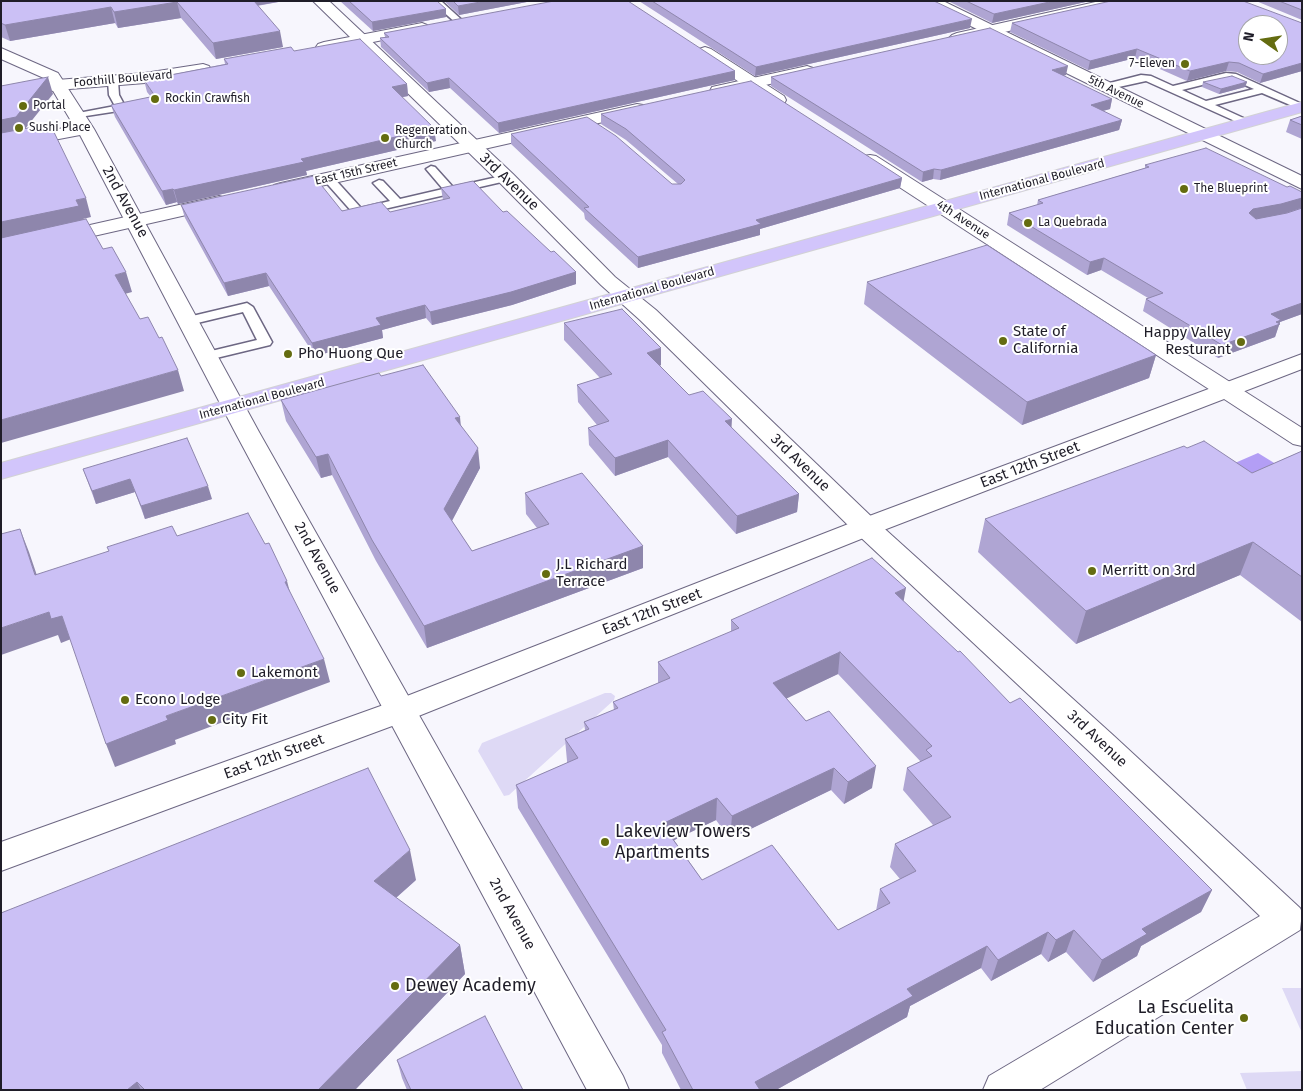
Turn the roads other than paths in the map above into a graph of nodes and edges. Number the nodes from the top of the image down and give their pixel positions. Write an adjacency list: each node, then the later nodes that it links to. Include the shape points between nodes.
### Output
1 (320, 1): 8 (street, 3rd Avenue)
2 (435, 1): 6 (lane)
3 (931, 1): 7 (street, 5th Avenue)
4 (1121, 1): 7 (street)
5 (477, 18): 6 (street)
6 (458, 22): 8 (street)
7 (990, 30): 9 (street); 18 (street, 5th Avenue)
8 (360, 40): 11 (street); 31 (street, 3rd Avenue)
9 (942, 41)
10 (689, 42): 16 (street)
11 (304, 50)
12 (1, 53): 17 (street, 2nd Avenue, via 52,76)
13 (221, 66): 15 (street, Foothill Boulevard)
14 (825, 67): 16 (street)
15 (113, 80): 17 (street, Foothill Boulevard); 27 (lane, via 114,96 121,108)
16 (752, 83): 21 (street); 26 (street)
17 (57, 85): 22 (street, Foothill Boulevard); 27 (street, 2nd Avenue)
18 (1105, 87): 19 (lane, via 1148,78); 29 (street, 5th Avenue)
19 (1173, 89): 20 (lane, via 1233,76); 23 (lane)
20 (1263, 90): 23 (lane); 25 (lane)
21 (701, 94)
22 (1, 95)
23 (1206, 104): 28 (lane)
24 (655, 105): 31 (street, East 15th Street, via 594,125)
25 (1302, 107): 28 (main road, International Boulevard)
26 (793, 109)
27 (81, 122): 30 (street); 43 (street, 2nd Avenue)
28 (1246, 123): 29 (main road, International Boulevard)
29 (1204, 135): 37 (street, 5th Avenue); 42 (main road, International Boulevard)
30 (1, 144)
31 (472, 146): 34 (street, East 15th Street); 35 (street, 3rd Avenue)
32 (857, 151): 42 (street, 4th Avenue)
33 (431, 169): 38 (lane)
34 (328, 178): 39 (street, East 15th Street); 41 (lane, via 358,212)
35 (506, 178): 38 (lane); 45 (street, 3rd Avenue)
36 (378, 183): 41 (lane)
37 (1302, 183)
38 (451, 191): 41 (lane)
39 (260, 193)
40 (241, 198): 43 (street)
41 (398, 203)
42 (942, 207): 45 (main road, International Boulevard); 49 (street, 4th Avenue)
43 (136, 221): 44 (street); 46 (street, 2nd Avenue)
44 (1, 251)
45 (627, 297): 50 (main road, International Boulevard); 53 (street, 3rd Avenue)
46 (189, 321): 47 (street, 2nd Avenue); 47 (lane, via 247,307 265,342)
47 (208, 356): 50 (street, 2nd Avenue)
48 (1302, 361): 49 (street, East 12th Street)
49 (1227, 390): 51 (street, 4th Avenue); 53 (street, East 12th Street)
50 (233, 407): 52 (main road, International Boulevard); 54 (street, 2nd Avenue)
51 (1302, 439)
52 (1, 471)
53 (866, 527): 54 (street, East 12th Street); 57 (street, 3rd Avenue, via 1287,918)
54 (400, 711): 55 (street, East 12th Street); 56 (street, 2nd Avenue)
55 (1, 857)
56 (609, 1090)
57 (1003, 1090)

